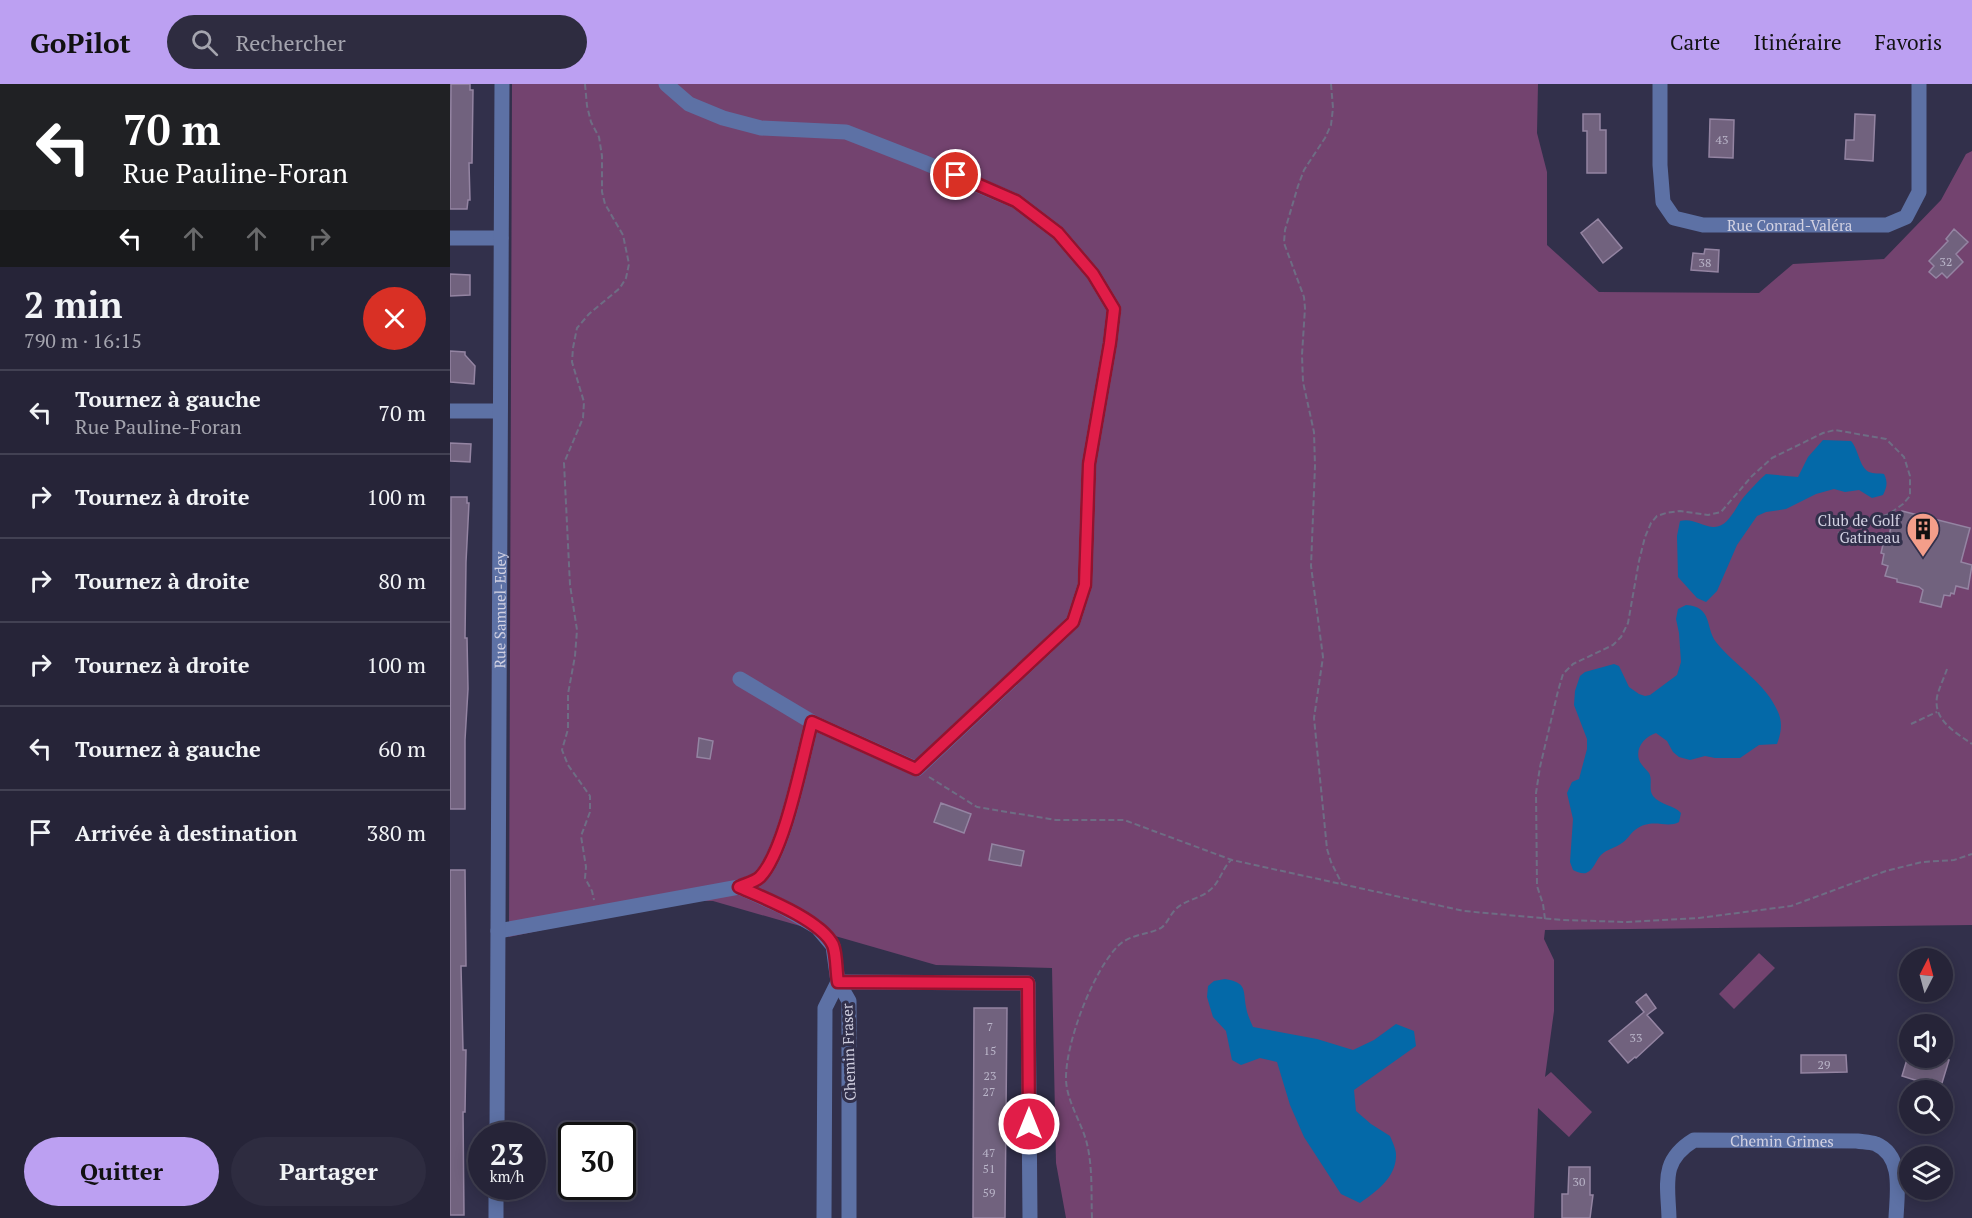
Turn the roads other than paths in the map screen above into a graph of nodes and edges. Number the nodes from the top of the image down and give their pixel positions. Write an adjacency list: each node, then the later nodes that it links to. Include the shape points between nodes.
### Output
1 (502, 84): 6 (street, Rue Samuel-Edey)
2 (666, 84): 10 (street, via 689,104 723,118 761,128 846,132 1016,201 1058,233 1093,274 1114,309 1089,464 1085,585 1073,622 916,769)
3 (1660, 84): 4 (street, Rue Conrad-Valéra, via 1663,202 1674,218 1704,225 1887,225 1906,217 1919,192)
4 (1919, 84)
5 (450, 238): 6 (street)
6 (501, 238): 8 (street, Rue Samuel-Edey)
7 (450, 411): 8 (street)
8 (500, 411): 12 (street, Rue Samuel-Edey)
9 (740, 679): 10 (street)
10 (812, 722): 11 (street, via 782,836 759,879)
11 (739, 887): 12 (street); 13 (street, via 817,927 833,946)
12 (498, 931): 14 (street, Rue Samuel-Edey)
13 (838, 982): 17 (street, Chemin Fraser, via 825,1008); 18 (street, Chemin Fraser, via 849,1001); 19 (street, via 1028,983)
14 (497, 1122)
15 (496, 1200): 16 (street)
16 (496, 1218)
17 (824, 1218)
18 (849, 1218)
19 (1030, 1218)
20 (1668, 1218): 21 (street, Chemin Grimes, via 1670,1161 1694,1140 1729,1140 1877,1144 1897,1167)
21 (1896, 1218)

